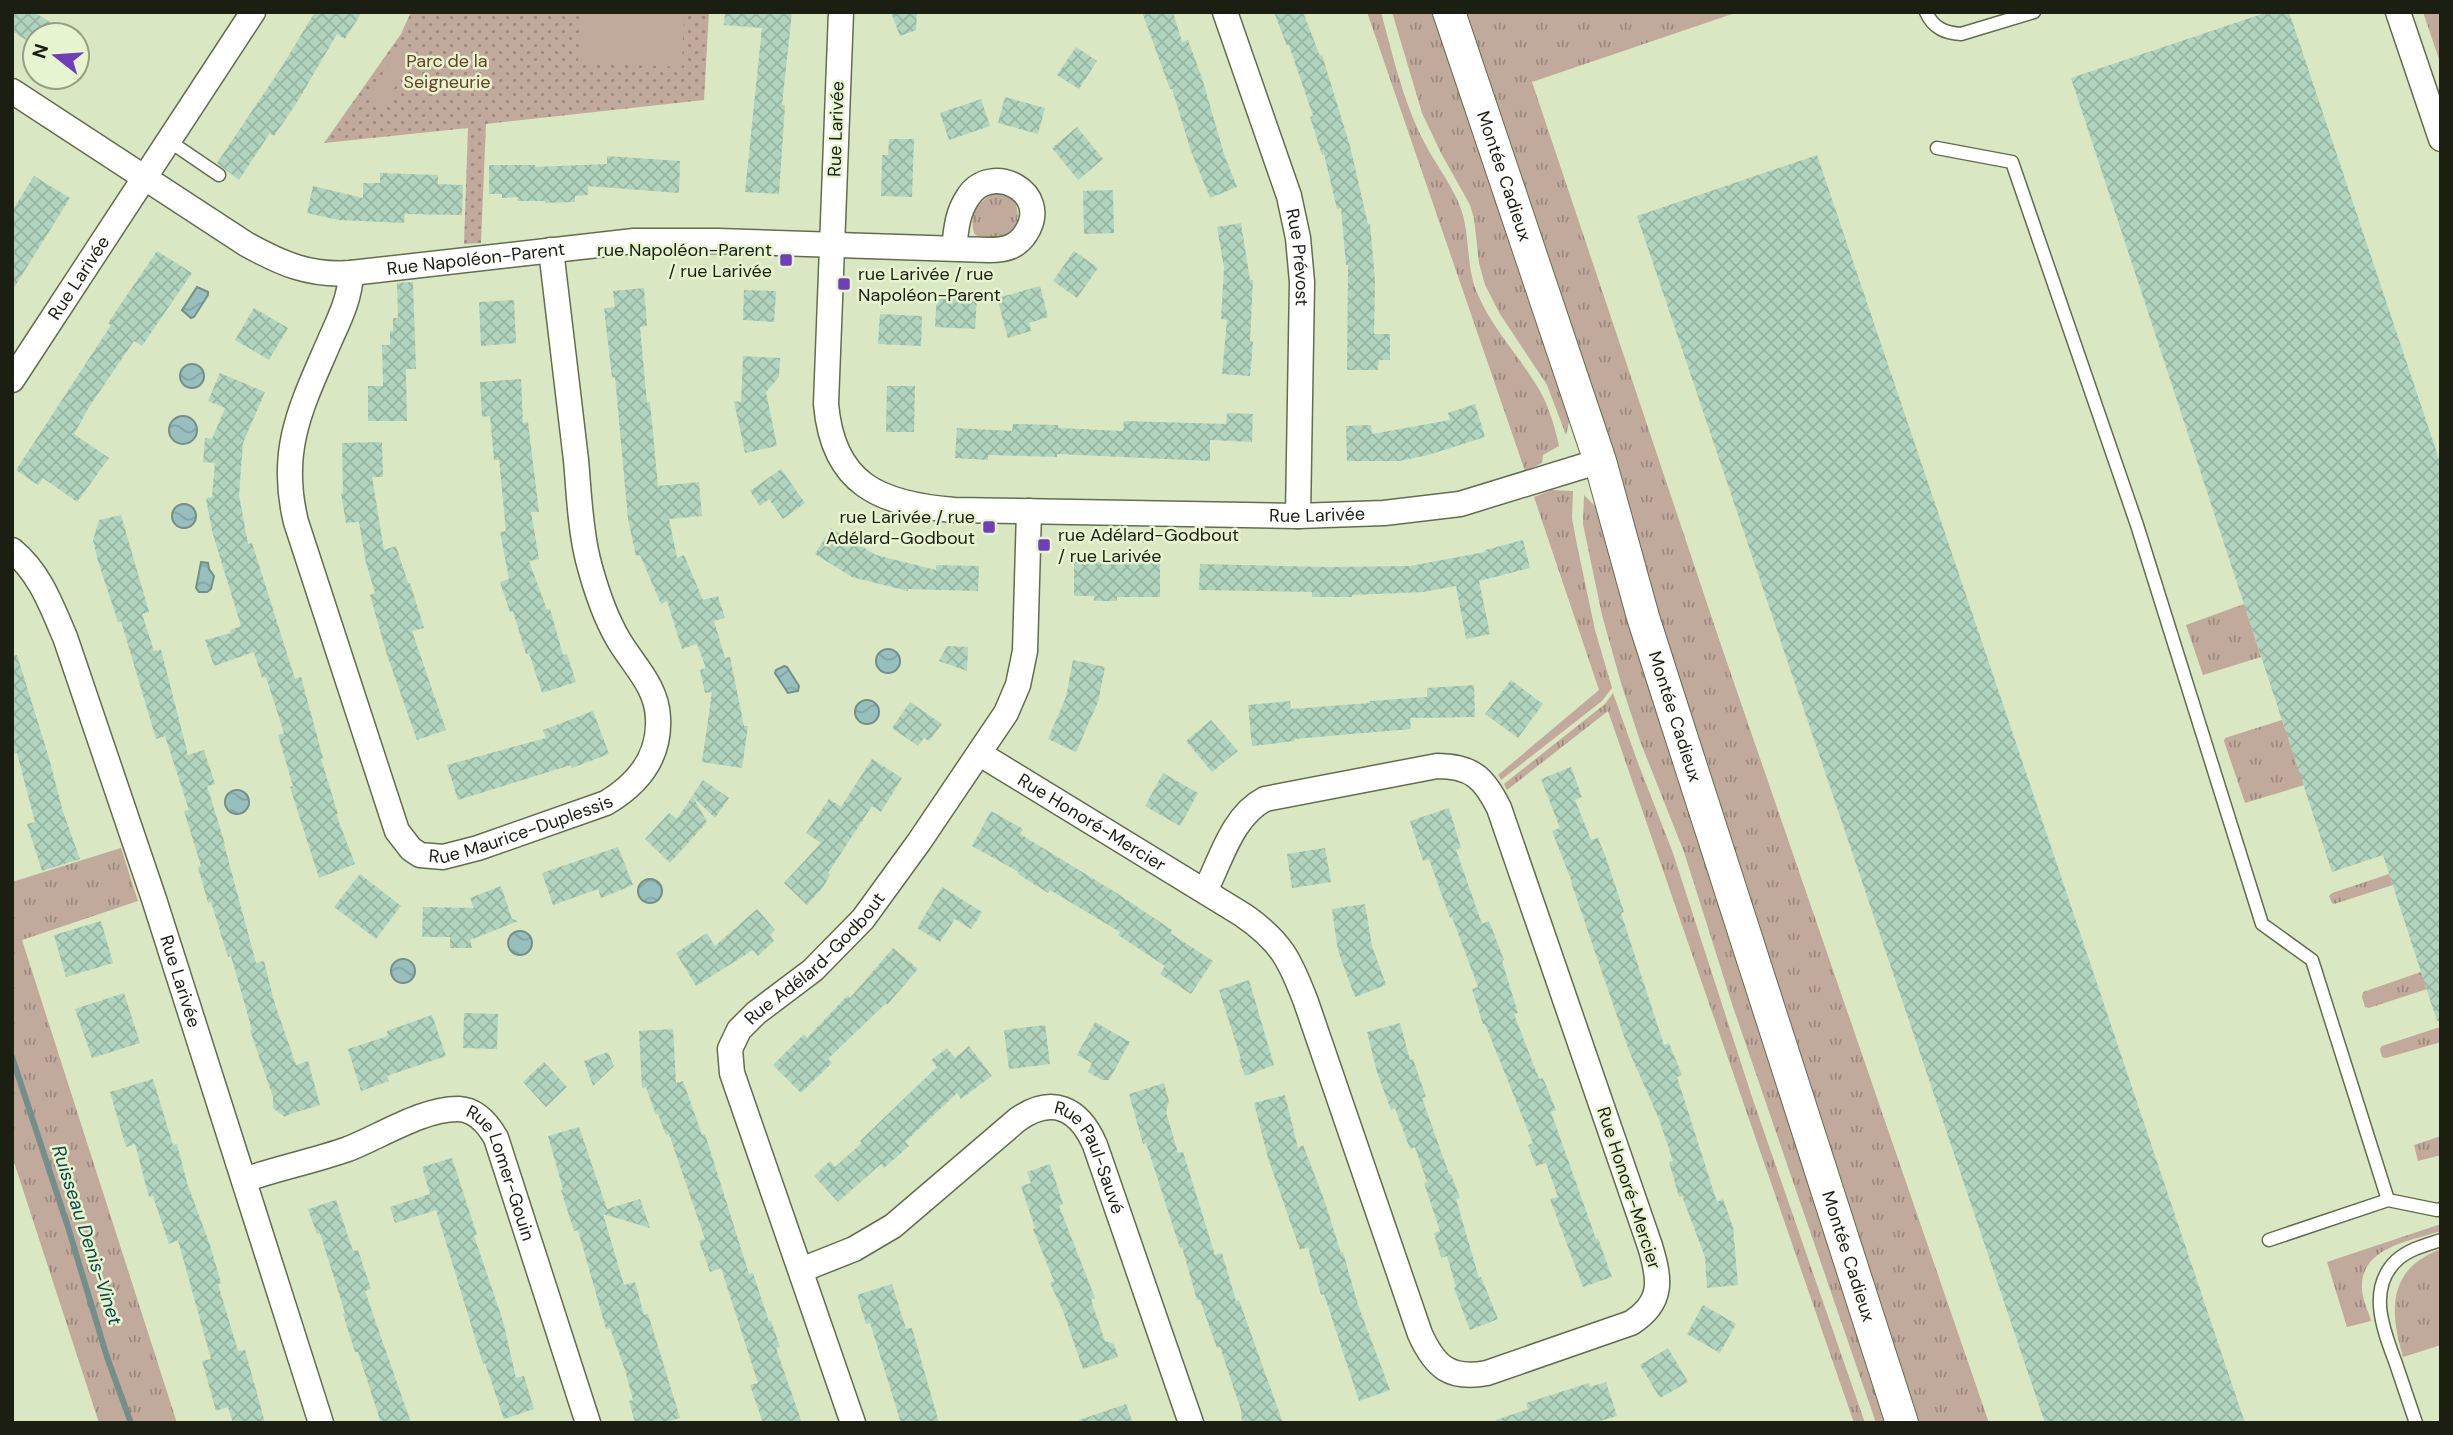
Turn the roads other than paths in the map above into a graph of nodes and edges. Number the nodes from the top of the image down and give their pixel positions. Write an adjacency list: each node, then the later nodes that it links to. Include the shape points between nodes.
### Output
1 (253, 12): 10 (street, Rue Larivée)
2 (841, 12): 14 (street, Rue Larivée)
3 (1225, 12): 21 (street, Rue Prévost, via 1289,196 1298,238 1302,282)
4 (1449, 12): 19 (street, Montée Cadieux)
5 (1926, 12): 6 (lane, via 1939,28 1961,34)
6 (2034, 12)
7 (2398, 12): 9 (street)
8 (12, 91): 13 (street)
9 (2441, 139)
10 (169, 141): 12 (lane); 13 (street, Rue Larivée)
11 (1937, 148): 26 (lane, via 2012,162 2137,525 2263,924 2312,960)
12 (219, 175)
13 (146, 177): 17 (street, Rue Napoléon-Parent, via 281,262 312,273); 18 (street, Rue Larivée)
14 (832, 245): 15 (street); 16 (street, Rue Napoléon-Parent, via 634,241); 20 (street, Rue Larivée, via 826,404 831,439 842,461 863,483 893,500 930,508)
15 (954, 249)
16 (551, 250): 17 (street, Rue Napoléon-Parent); 17 (street, Rue Maurice-Duplessis, via 587,556 607,618 656,702 656,744 641,776 606,803 443,857 420,855 397,831 289,489 296,426 344,308)
17 (351, 273)
18 (12, 380)
19 (1600, 461): 21 (street, Rue Larivée, via 1460,504); 35 (street, Montée Cadieux, via 1665,689)
20 (1029, 511): 21 (street, Rue Larivée); 23 (street, Rue Adélard-Godbout, via 1023,670 1006,713)
21 (1298, 516)
22 (12, 550): 25 (street, Rue Larivée, via 38,580 65,637)
23 (980, 754): 24 (street, Rue Honoré-Mercier); 30 (street, Rue Adélard-Godbout, via 863,919 813,970 746,1021 730,1049 732,1073)
24 (1205, 891): 24 (street, Rue Honoré-Mercier, via 1266,932 1291,963 1420,1334 1439,1365 1464,1375 1487,1373 1619,1328 1646,1312 1658,1289 1657,1268 1499,808 1478,776 1437,766 1265,799 1238,824)
25 (244, 1180): 31 (street, Rue Larivée); 32 (street, Rue Lomer-Gouin, via 344,1150 442,1111 461,1109 477,1116 496,1138)
26 (2388, 1200): 27 (lane); 28 (lane)
27 (2441, 1209)
28 (2269, 1240)
29 (2441, 1240): 36 (lane, via 2398,1259 2380,1291 2380,1316)
30 (801, 1270): 33 (street, Rue Adélard-Godbout); 34 (street, Rue Paul-Sauvé, via 866,1243 893,1226 1026,1114 1040,1108 1065,1110 1085,1126 1094,1145)
31 (321, 1423)
32 (588, 1423)
33 (853, 1423)
34 (1191, 1423)
35 (1902, 1423)
36 (2416, 1423)

